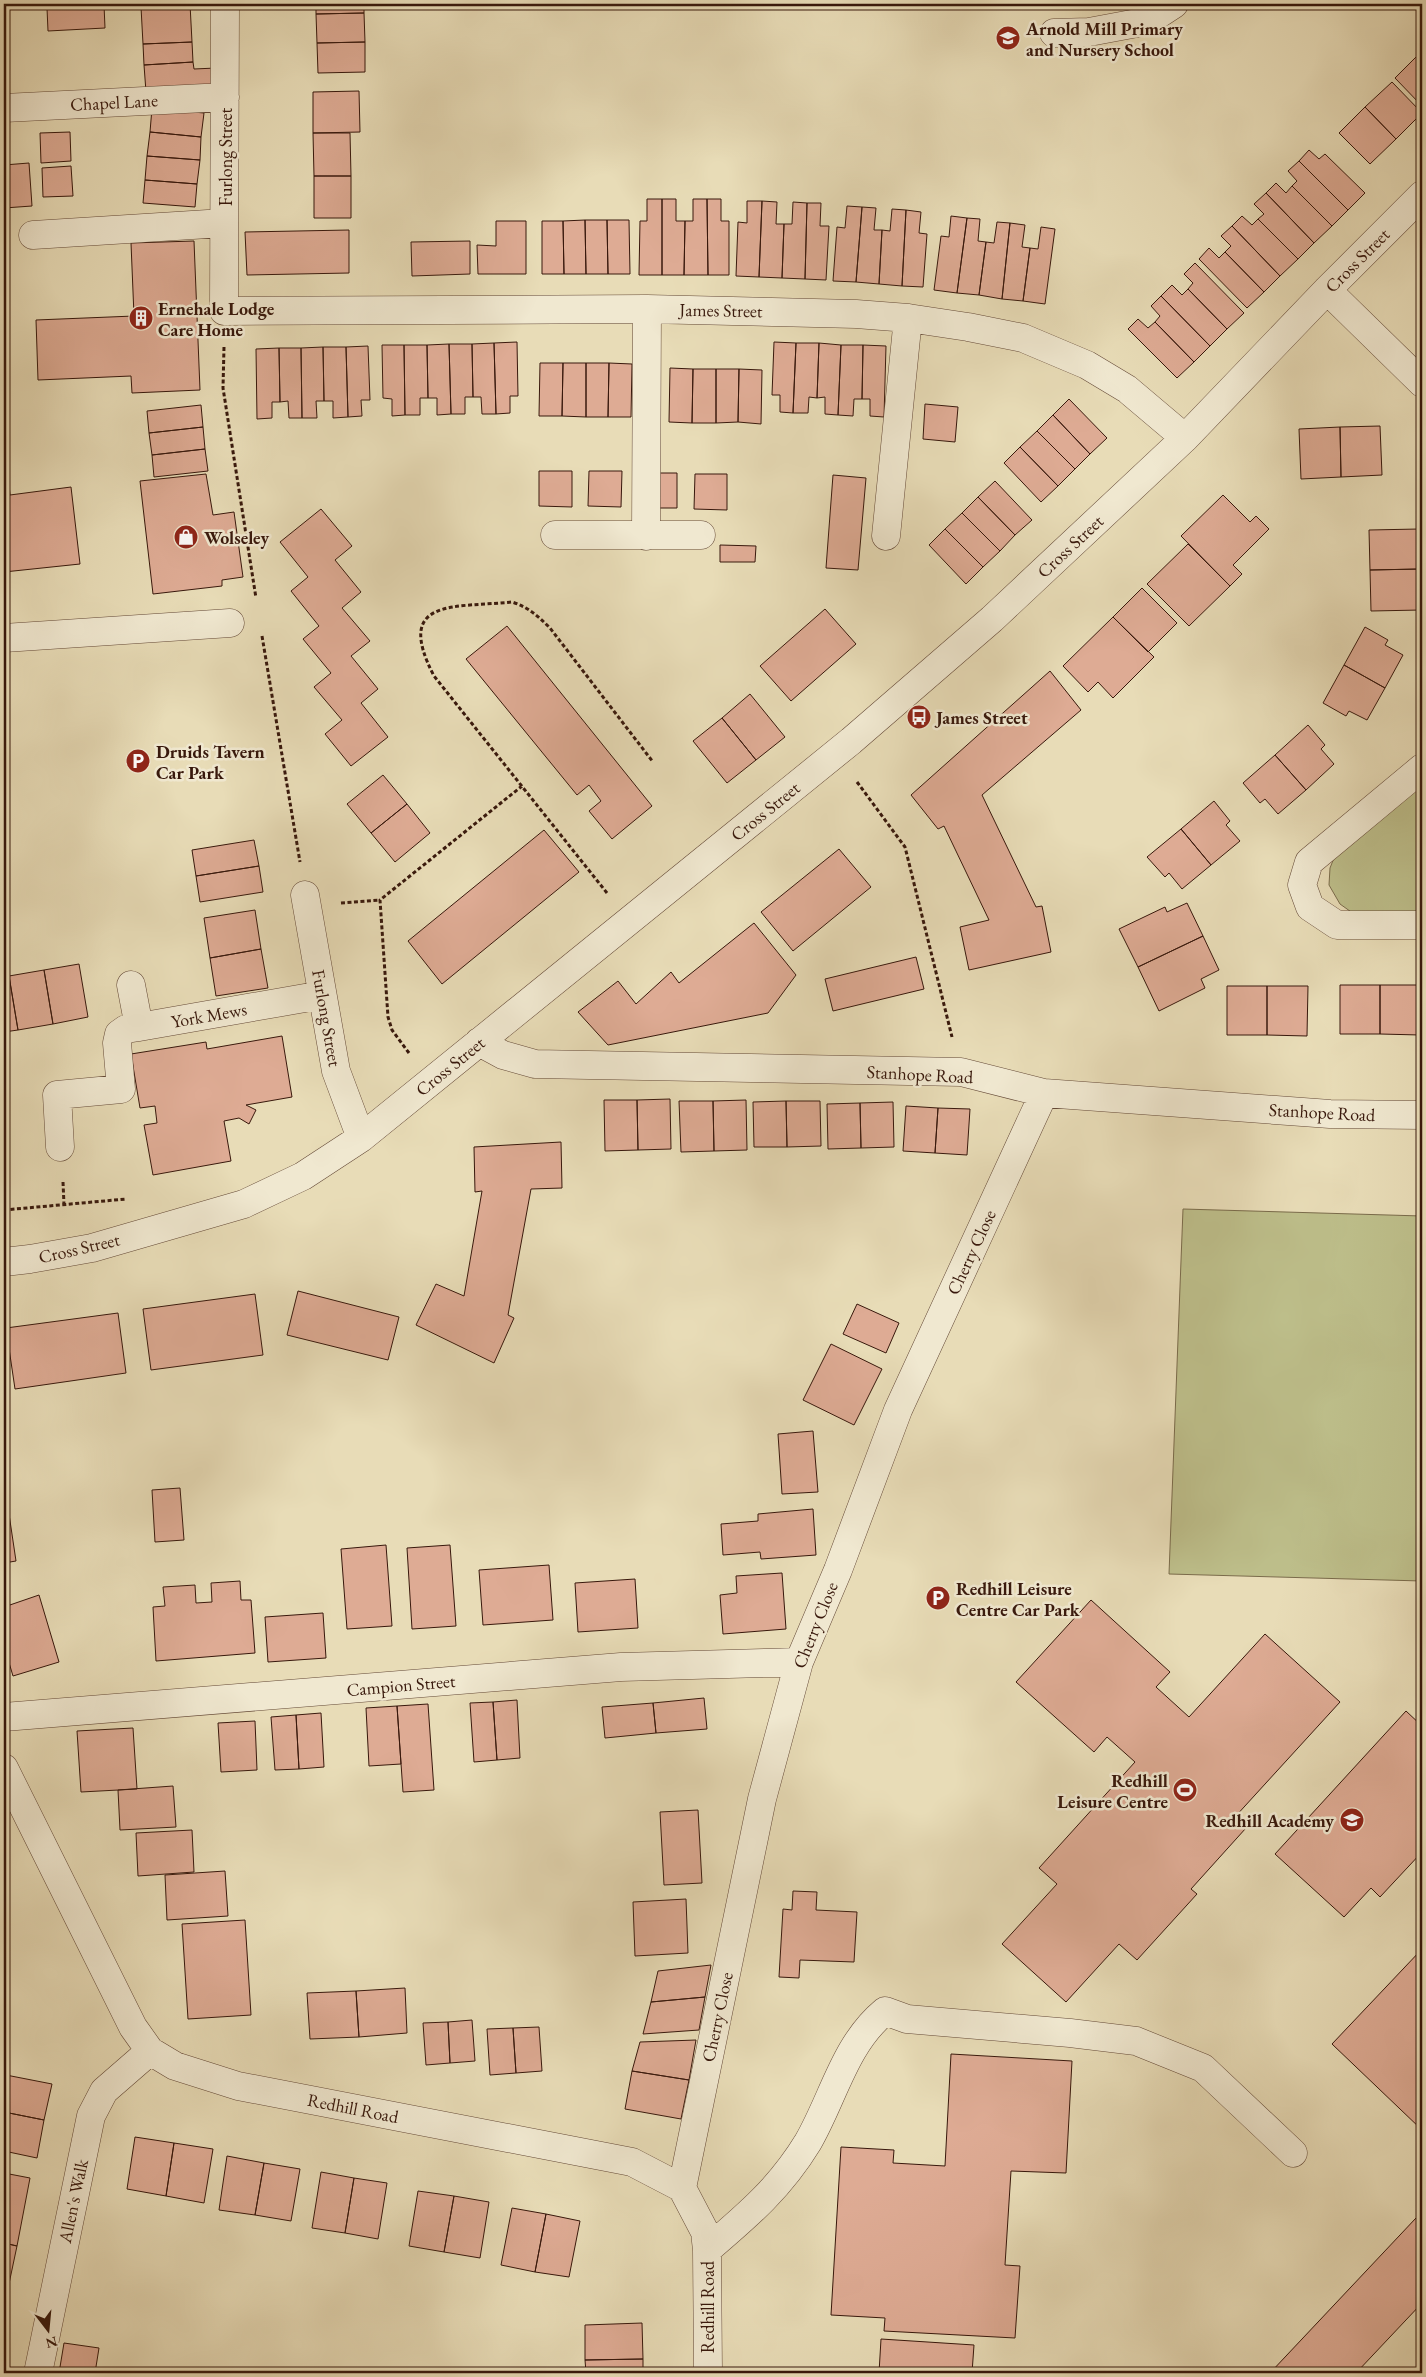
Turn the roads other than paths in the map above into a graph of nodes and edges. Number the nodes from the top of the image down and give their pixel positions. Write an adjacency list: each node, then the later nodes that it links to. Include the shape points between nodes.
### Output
1 (225, 4): 4 (street, Furlong Street)
2 (1174, 4): 3 (street, via 1148,21 1089,32)
3 (1054, 33)
4 (225, 96): 5 (street, Chapel Lane); 7 (street, Furlong Street)
5 (4, 108)
6 (1422, 195): 9 (street, Cross Street)
7 (224, 223): 8 (street); 11 (street, Furlong Street)
8 (33, 235)
9 (1327, 290): 13 (street); 14 (street, Cross Street)
10 (647, 308): 11 (street, James Street); 12 (street, James Street); 16 (street)
11 (224, 311)
12 (908, 318): 14 (street, James Street, via 1023,338 1128,389); 18 (street)
13 (1422, 383)
14 (1186, 438): 27 (street, Cross Street, via 992,619 835,754)
15 (555, 535): 16 (street)
16 (646, 536): 17 (street)
17 (701, 536)
18 (886, 536)
19 (230, 623): 20 (street)
20 (4, 638)
21 (1422, 768): 23 (street, via 1309,862 1302,885 1310,907 1337,925)
22 (306, 895): 25 (street, Furlong Street)
23 (1422, 925)
24 (131, 985): 26 (street)
25 (322, 995): 26 (street, York Mews); 30 (street, Furlong Street, via 336,1071)
26 (139, 1027): 31 (street, York Mews, via 119,1034 121,1089 57,1095)
27 (479, 1042): 28 (street, Stanhope Road, via 503,1055 536,1064 960,1072); 30 (street, Cross Street)
28 (1044, 1093): 29 (street, Stanhope Road, via 1330,1114); 33 (street, Cherry Close, via 898,1410 838,1570)
29 (1422, 1115)
30 (361, 1138): 32 (street, Cross Street, via 303,1176 244,1204 92,1248)
31 (60, 1147)
32 (4, 1262)
33 (799, 1662): 34 (street, Campion Street, via 621,1667); 38 (street, Cherry Close, via 762,1799)
34 (4, 1717)
35 (4, 1768): 36 (street, Redhill Road, via 133,2027)
36 (150, 2051): 38 (street, Redhill Road, via 175,2066 238,2086 632,2162); 40 (street, Allen's Walk, via 104,2091 91,2116)
37 (1293, 2153): 39 (street, via 1203,2068 1136,2041 907,2019 885,2011 851,2051 809,2139 788,2174 747,2217)
38 (682, 2188): 39 (street, Redhill Road, via 704,2232)
39 (707, 2250): 41 (street, Redhill Road)
40 (38, 2373)
41 (708, 2373)

